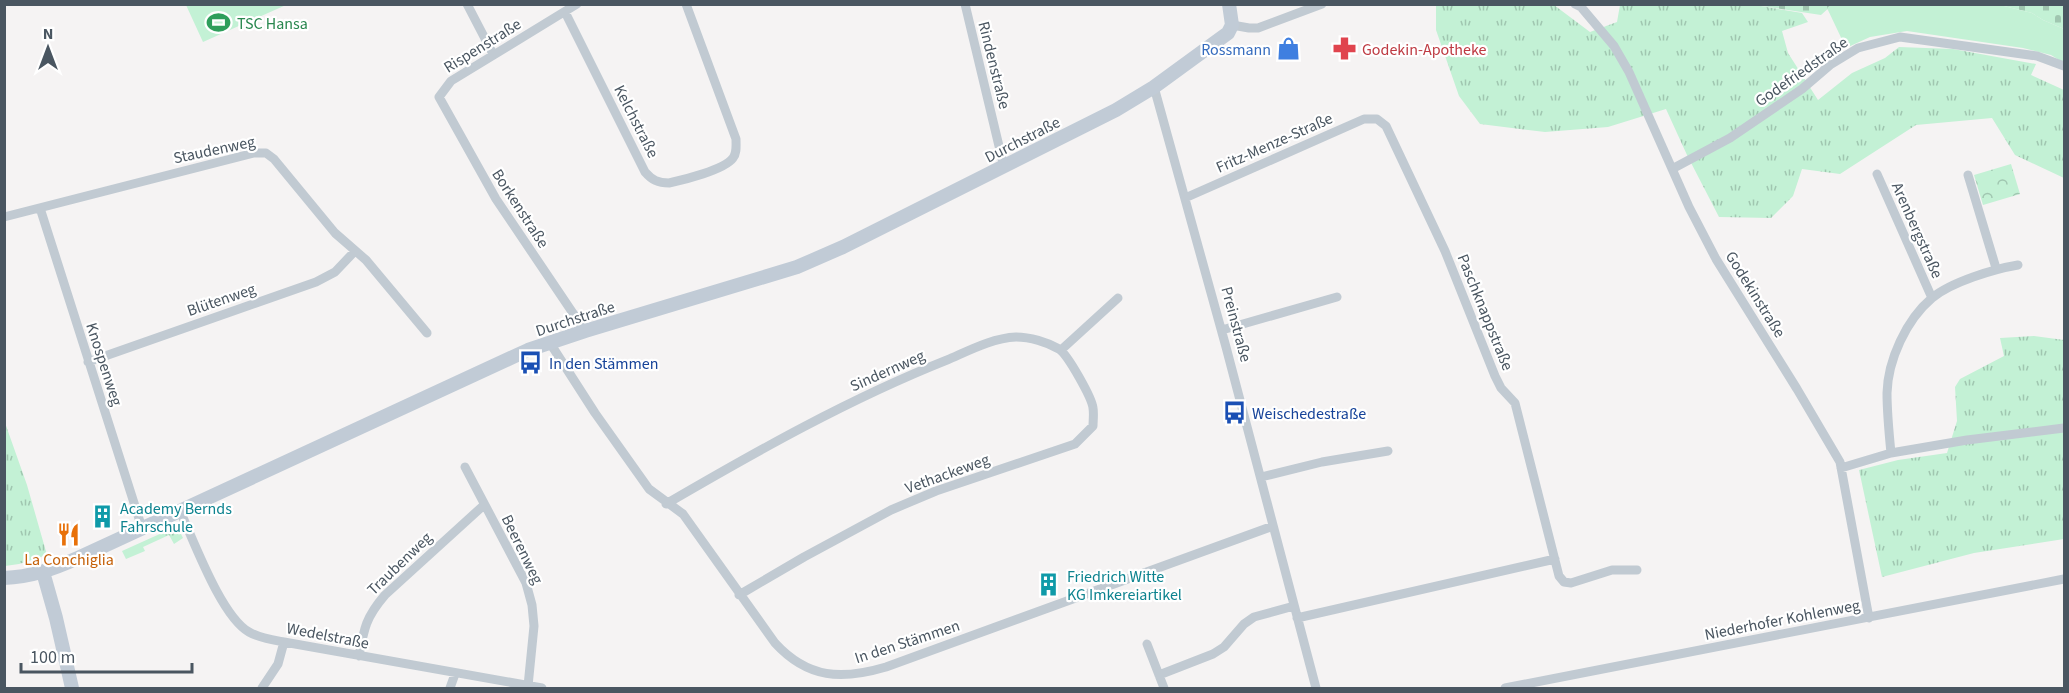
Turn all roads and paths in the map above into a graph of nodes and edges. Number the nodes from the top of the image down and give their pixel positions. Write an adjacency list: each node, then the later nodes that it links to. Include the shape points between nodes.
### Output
1 (467, 4): 10 (street)
2 (577, 4): 8 (street, Rispenstraße)
3 (686, 4): 8 (street, Kelchstraße, via 736,146 735,155 725,165 669,183 659,183 645,172)
4 (965, 4): 15 (street, Rindenstraße)
5 (1229, 4): 9 (street)
6 (1322, 4): 9 (street, via 1258,28)
7 (1575, 4): 16 (street, Godekinstraße, via 1614,46)
8 (565, 12): 10 (street, Rispenstraße)
9 (1232, 25): 12 (street, via 1221,39)
10 (494, 54): 13 (street, Rispenstraße, via 451,81)
11 (2064, 66): 16 (street, Godefriedstraße, via 2037,56 1900,37 1858,48 1730,138)
12 (1154, 87): 15 (street, Durchstraße); 19 (street, Preinstraße)
13 (439, 97): 29 (street, Borkenstraße, via 496,199)
14 (1377, 119): 19 (street, Fritz-Menze-Straße, via 1364,119); 45 (street, Paschknappstraße, via 1386,126 1416,186 1495,376 1515,403)
15 (1004, 167): 29 (street, Durchstraße, via 797,267)
16 (1672, 169): 38 (street, Godekinstraße, via 1716,259)
17 (1877, 174): 27 (street, Arenbergstraße)
18 (1968, 175): 24 (street)
19 (1185, 198): 28 (street, Preinstraße)
20 (40, 208): 21 (street, Staudenweg); 22 (street, Staudenweg, via 266,153); 33 (street, Knospenweg)
21 (4, 218)
22 (355, 251): 30 (street, Staudenweg); 33 (street, Blütenweg, via 335,272 316,282)
23 (2018, 265): 24 (street, Arenbergstraße)
24 (1996, 268): 27 (street, Arenbergstraße)
25 (1337, 297): 28 (street)
26 (1118, 298): 32 (street)
27 (1932, 298): 36 (street, Arenbergstraße, via 1905,331 1892,366 1887,392)
28 (1222, 330): 39 (street, Preinstraße)
29 (585, 331): 31 (street, Durchstraße)
30 (427, 333)
31 (550, 343): 40 (street, In den Stämmen, via 649,489); 42 (street, Durchstraße, via 495,364)
32 (1061, 350): 40 (street, Sindernweg, via 1040,340 1015,337 989,343 853,401); 50 (street, Vethackeweg, via 1093,408 1093,426 1075,444 891,510)
33 (88, 362): 44 (street, Knospenweg)
34 (2064, 428): 36 (street)
35 (1388, 451): 39 (street)
36 (1891, 453): 38 (street)
37 (465, 467): 41 (street, Beerenweg)
38 (1841, 468): 53 (street, Godekinstraße)
39 (1261, 477): 43 (street, Preinstraße)
40 (666, 504): 50 (street, In den Stämmen, via 683,514)
41 (484, 505): 56 (street, Traubenweg, via 372,610); 59 (street, Beerenweg, via 526,584 532,605 534,626)
42 (180, 511): 44 (street, Durchstraße); 54 (street, Wedelstraße, via 230,615 249,632)
43 (1273, 526): 50 (street, In den Stämmen, via 861,674 822,672 788,657); 51 (street, Preinstraße)
44 (142, 528): 47 (street, Durchstraße)
45 (1555, 559): 46 (street, via 1559,576 1571,583 1612,570); 52 (street)
46 (1636, 570)
47 (43, 572): 48 (street, Durchstraße); 60 (street)
48 (4, 578)
49 (2064, 579): 53 (street, Niederhofer Kohlenweg)
50 (739, 595)
51 (1294, 606): 52 (street, Preinstraße); 58 (street, via 1254,617 1214,654)
52 (1297, 618): 65 (street, Preinstraße)
53 (1869, 618): 66 (street, Niederhofer Kohlenweg)
54 (284, 642): 56 (street, Wedelstraße); 61 (street, via 278,664)
55 (1147, 644): 58 (street)
56 (358, 656): 57 (street, Wedelstraße)
57 (455, 674): 59 (street, Wedelstraße); 62 (street)
58 (1159, 675): 64 (street)
59 (528, 686): 63 (street, Wedelstraße)
60 (72, 688)
61 (262, 688)
62 (450, 688)
63 (542, 688)
64 (1164, 688)
65 (1316, 688)
66 (1505, 688)

